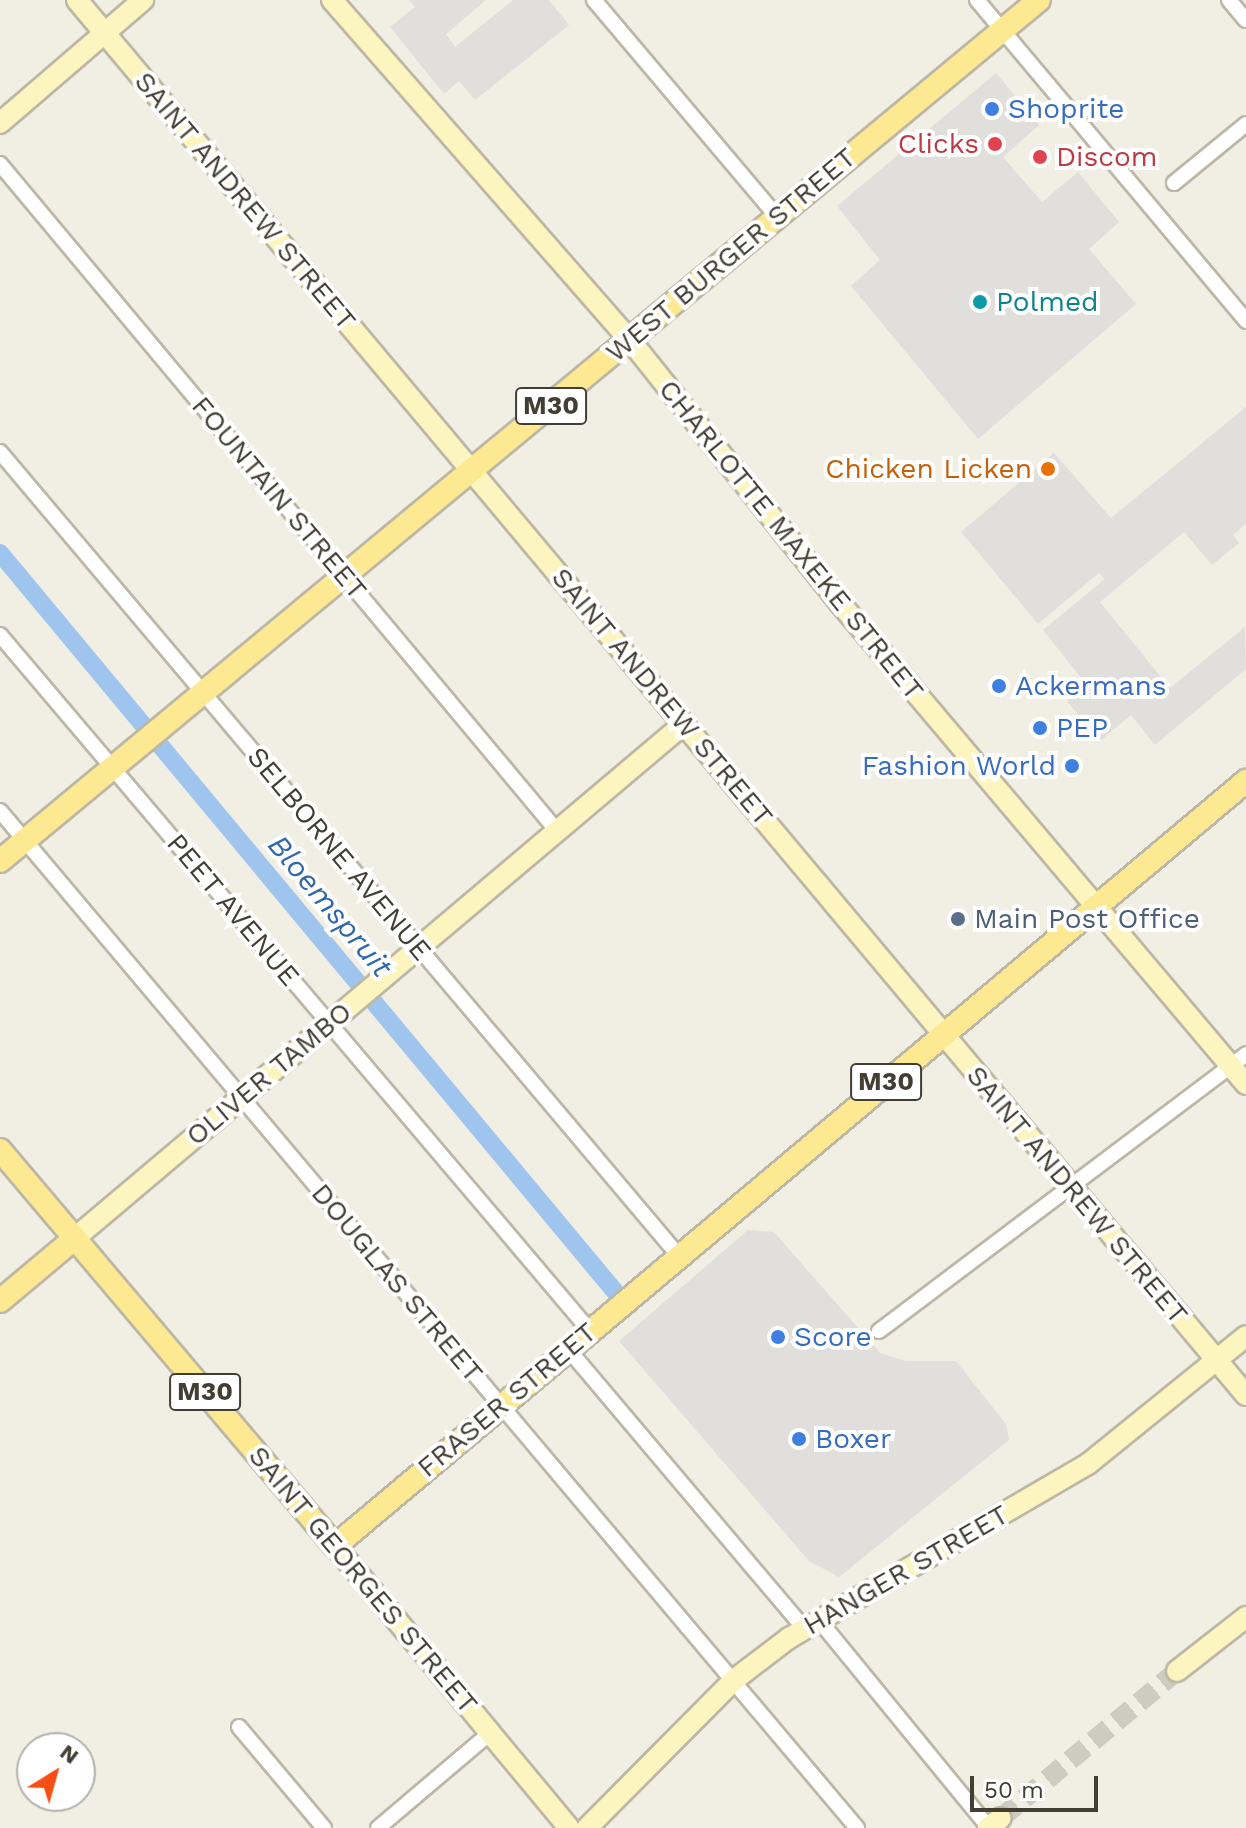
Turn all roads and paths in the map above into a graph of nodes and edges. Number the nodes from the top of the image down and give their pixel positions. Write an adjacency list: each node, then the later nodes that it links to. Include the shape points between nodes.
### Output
1 (77, 0): 10 (street, SAINT ANDREW STREET)
2 (143, 0): 10 (street)
3 (332, 0): 17 (street, CHARLOTTE MAXEKE STREET)
4 (594, 0): 15 (street)
5 (977, 0): 9 (street)
6 (1039, 0): 9 (main road, WEST BURGER STREET / M30)
7 (1229, 0): 8 (street)
8 (1246, 20)
9 (1003, 31): 15 (main road, WEST BURGER STREET / M30); 16 (street)
10 (105, 33): 11 (street); 19 (street, SAINT ANDREW STREET)
11 (0, 123)
12 (1246, 124): 14 (street)
13 (0, 164): 20 (street, FOUNTAIN STREET)
14 (1174, 183)
15 (775, 214): 17 (main road, WEST BURGER STREET / M30)
16 (1246, 321)
17 (630, 340): 19 (main road, WEST BURGER STREET / M30); 30 (street, CHARLOTTE MAXEKE STREET)
18 (0, 452): 22 (street, SELBORNE AVENUE)
19 (471, 471): 20 (main road, WEST BURGER STREET / M30); 23 (street, SAINT ANDREW STREET)
20 (346, 579): 22 (main road, WEST BURGER STREET / M30); 27 (street, FOUNTAIN STREET)
21 (0, 635): 24 (street, PEET AVENUE)
22 (196, 702): 24 (main road, WEST BURGER STREET / M30); 31 (street, SELBORNE AVENUE)
23 (685, 723): 27 (street, OLIVER TAMBO); 33 (street, SAINT ANDREW STREET)
24 (121, 762): 28 (main road, M30); 32 (street, PEET AVENUE)
25 (1246, 781): 30 (main road, M30)
26 (0, 811): 28 (street, DOUGLAS STREET)
27 (558, 832): 31 (street, OLIVER TAMBO)
28 (25, 841): 29 (main road, M30); 36 (street, DOUGLAS STREET)
29 (0, 861)
30 (1095, 909): 33 (main road, M30); 34 (street, CHARLOTTE MAXEKE STREET)
31 (419, 949): 32 (street, OLIVER TAMBO); 40 (street, SELBORNE AVENUE)
32 (336, 1018): 36 (street, OLIVER TAMBO); 42 (street, PEET AVENUE)
33 (943, 1036): 38 (street, SAINT ANDREW STREET); 40 (main road, M30)
34 (1239, 1060): 35 (street, CHARLOTTE MAXEKE STREET); 38 (street)
35 (1246, 1084)
36 (240, 1098): 39 (street, OLIVER TAMBO); 48 (street, DOUGLAS STREET)
37 (0, 1150): 39 (main road, SAINT GEORGES STREET / M30)
38 (1070, 1190): 43 (street); 46 (street, SAINT ANDREW STREET)
39 (75, 1238): 41 (main road, OLIVER TAMBO); 49 (main road, SAINT GEORGES STREET / M30)
40 (678, 1255): 42 (main road, FRASER STREET / M30)
41 (0, 1301)
42 (590, 1331): 45 (main road, FRASER STREET / M30)
43 (879, 1331)
44 (1246, 1336): 46 (street, HANGER STREET)
45 (568, 1349): 48 (main road, FRASER STREET / M30); 51 (street)
46 (1217, 1360): 47 (street, SAINT ANDREW STREET); 51 (street, HANGER STREET, via 1067,1478)
47 (1246, 1395)
48 (499, 1404): 49 (main road, FRASER STREET / M30); 53 (street, DOUGLAS STREET)
49 (335, 1546): 55 (street, SAINT GEORGES STREET)
50 (1246, 1617): 52 (street)
51 (811, 1624): 53 (street, HANGER STREET); 56 (street)
52 (1177, 1671)
53 (734, 1680): 60 (street, HANGER STREET); 61 (street, DOUGLAS STREET)
54 (239, 1727): 57 (street)
55 (490, 1733): 58 (street); 59 (street, SAINT GEORGES STREET)
56 (992, 1825)
57 (324, 1828)
58 (378, 1828)
59 (569, 1828)
60 (587, 1828)
61 (857, 1828)

